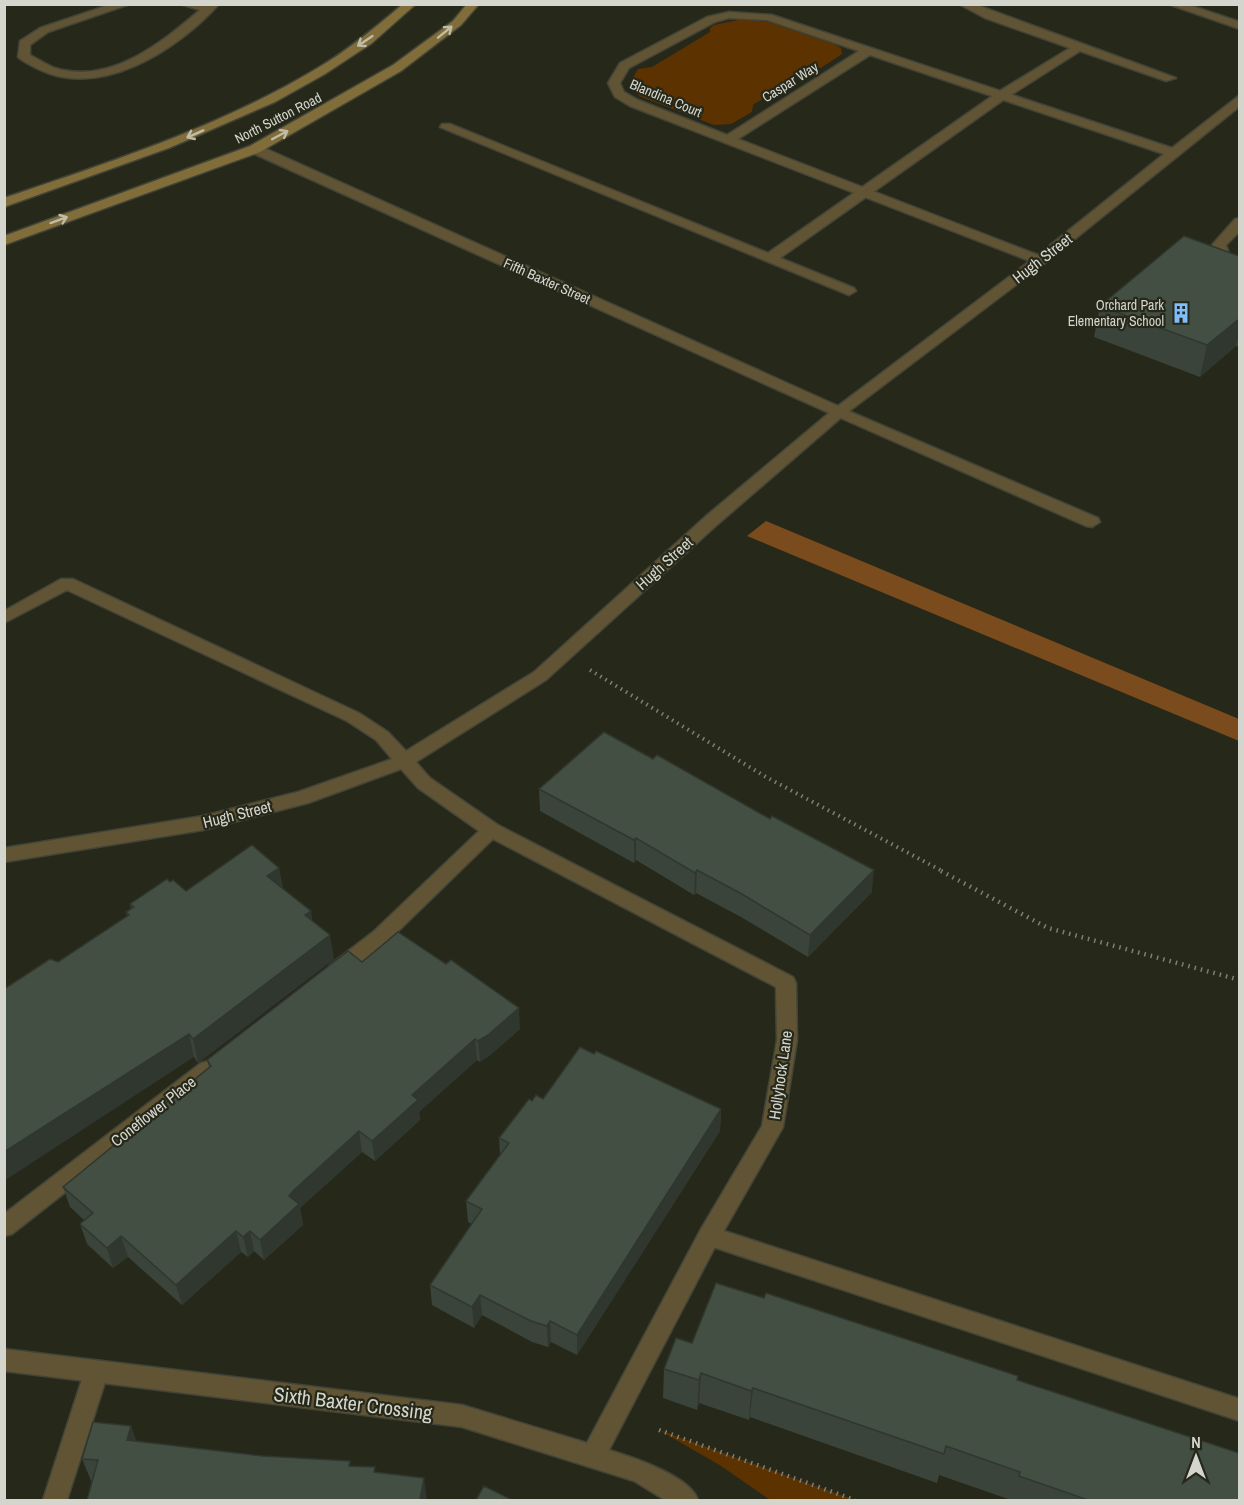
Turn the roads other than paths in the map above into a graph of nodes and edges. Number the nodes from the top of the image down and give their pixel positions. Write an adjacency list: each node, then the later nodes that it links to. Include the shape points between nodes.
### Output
1 (126, 4): 7 (street, via 44,30 24,44 24,57 44,70 72,74 115,72 147,58)
2 (184, 4): 7 (street)
3 (411, 4): 19 (main road, North Sutton Road, one-way to 19, via 328,66 233,117 178,142)
4 (474, 4): 16 (main road, North Sutton Road, one-way to 4, via 397,68 448,30)
5 (964, 4): 9 (street)
6 (1173, 4): 8 (street)
7 (212, 6)
8 (1239, 26)
9 (1078, 47): 11 (street); 12 (street)
10 (868, 51): 12 (street, Blandina Court); 15 (street, Caspar Way); 15 (street, Blandina Court, via 784,20 729,15 711,19 624,66 614,83 618,94 634,103)
11 (1170, 78)
12 (1002, 95): 17 (street, Blandina Court); 18 (street)
13 (1239, 99): 17 (street, Hugh Street)
14 (446, 127): 22 (street)
15 (729, 139): 18 (street, Blandina Court)
16 (255, 149): 21 (main road, North Sutton Road, one-way to 16); 26 (street, Fifth Baxter Street)
17 (1172, 152): 23 (street, Hugh Street)
18 (864, 193): 22 (street); 23 (street, Blandina Court)
19 (4, 203)
20 (1239, 222): 24 (street, via 1219,245 1224,258)
21 (4, 241)
22 (769, 259): 25 (street)
23 (1040, 260): 26 (street, Hugh Street)
24 (1239, 268)
25 (849, 291)
26 (839, 412): 27 (street, Fifth Baxter Street); 29 (street, Hugh Street, via 712,520 540,676)
27 (1092, 522)
28 (4, 618): 29 (street, Hollyhock Lane, via 67,583 353,717 382,736)
29 (402, 762): 30 (street, Hollyhock Lane, via 424,783); 31 (street, Hugh Street, via 301,798 203,823)
30 (491, 830): 32 (street, via 380,937); 35 (street, Hollyhock Lane, via 786,982 787,1040 772,1127)
31 (4, 855)
32 (317, 984)
33 (224, 1056): 34 (street, Coneflower Place)
34 (4, 1227)
35 (709, 1236): 38 (street); 39 (street, Hollyhock Lane)
36 (4, 1360): 37 (street, Sixth Baxter Crossing)
37 (96, 1373): 39 (street, Sixth Baxter Crossing, via 462,1416); 40 (street)
38 (1239, 1410)
39 (592, 1457): 41 (street, Sixth Baxter Crossing, via 640,1471)
40 (55, 1500)
41 (686, 1500)

